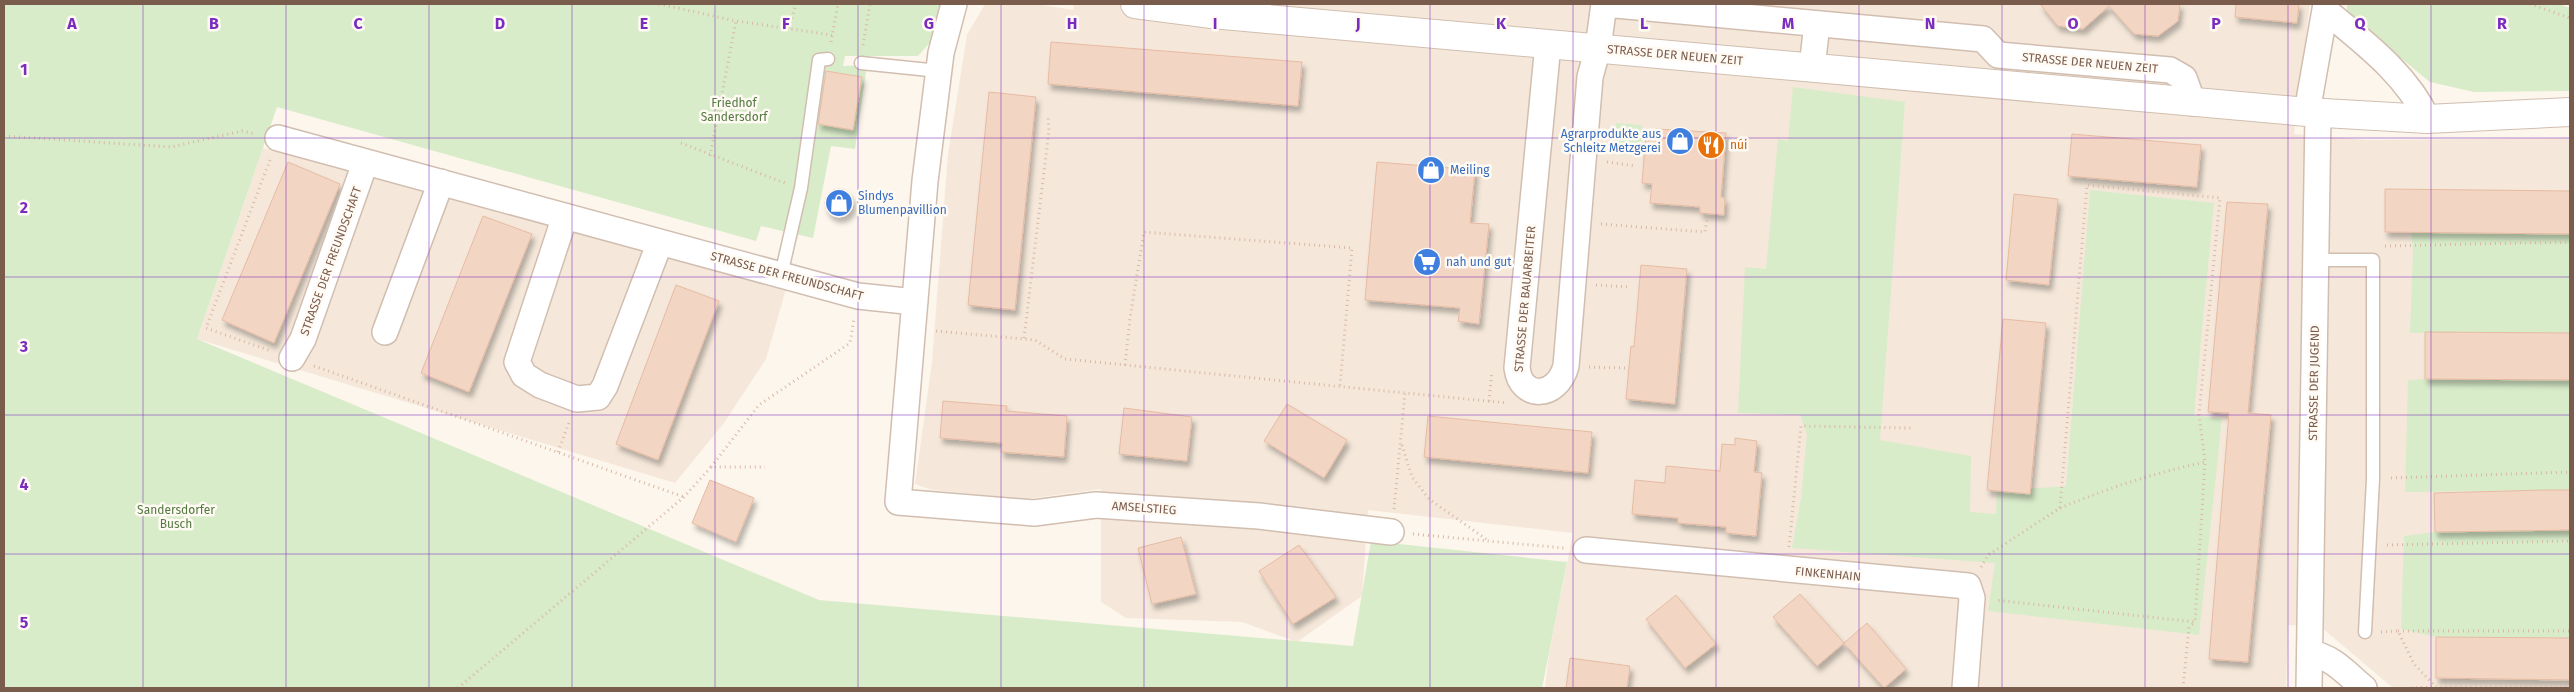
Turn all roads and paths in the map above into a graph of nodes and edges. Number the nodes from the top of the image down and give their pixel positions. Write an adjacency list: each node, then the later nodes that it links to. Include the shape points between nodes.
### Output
1 (659, 4): 10 (path)
2 (796, 4): 12 (path)
3 (870, 4): 18 (path)
4 (954, 4): 20 (street, via 944,35)
5 (1136, 4): 14 (street, STRASSE DER NEUEN ZEIT)
6 (1604, 4): 11 (street, STRASSE DER NEUEN ZEIT); 15 (street, STRASSE DER NEUEN ZEIT)
7 (2530, 4): 9 (path)
8 (2326, 7): 24 (street, STRASSE DER JUGEND); 26 (street, via 2403,80 2418,98)
9 (2570, 18)
10 (736, 21): 12 (path); 30 (path)
11 (1817, 24): 16 (street, STRASSE DER NEUEN ZEIT, via 1983,39); 19 (street)
12 (789, 28): 13 (path)
13 (832, 35)
14 (1548, 44): 15 (street, STRASSE DER NEUEN ZEIT); 56 (street, STRASSE DER BAUARBEITER, via 1517,368 1518,379)
15 (1598, 48): 19 (street, STRASSE DER NEUEN ZEIT); 31 (street, via 1590,77)
16 (1998, 55): 21 (street, via 1988,70); 22 (street, STRASSE DER NEUEN ZEIT, via 2170,70 2184,78)
17 (828, 59): 35 (lane, via 820,60)
18 (860, 62): 20 (lane)
19 (1812, 67): 21 (street, STRASSE DER NEUEN ZEIT)
20 (939, 71): 47 (street)
21 (1986, 84): 22 (street, STRASSE DER NEUEN ZEIT)
22 (2193, 103): 24 (street, STRASSE DER NEUEN ZEIT)
23 (2570, 112): 26 (street, STRASSE DER NEUEN ZEIT)
24 (2312, 113): 26 (street, STRASSE DER NEUEN ZEIT); 41 (street, STRASSE DER JUGEND)
25 (1048, 115): 50 (path, via 1049,130)
26 (2428, 119)
27 (4, 136): 28 (path, via 171,147 242,132)
28 (278, 138): 32 (street, STRASSE DER FREUNDSCHAFT); 51 (path, via 206,328)
29 (681, 143): 30 (path)
30 (710, 156): 35 (path)
31 (1584, 160): 33 (path); 38 (street)
32 (365, 163): 34 (street, STRASSE DER FREUNDSCHAFT); 51 (street, STRASSE DER FREUNDSCHAFT, via 303,339)
33 (1636, 166)
34 (441, 182): 36 (street, STRASSE DER FREUNDSCHAFT); 49 (street)
35 (800, 188): 43 (lane)
36 (565, 216): 39 (street, STRASSE DER FREUNDSCHAFT); 58 (street, via 517,362 524,376)
37 (1707, 220): 38 (path, via 1705,232)
38 (1578, 222): 44 (street)
39 (660, 242): 43 (street, STRASSE DER FREUNDSCHAFT); 58 (street, via 606,386 598,397)
40 (2570, 242): 42 (path, via 2386,245)
41 (2317, 260): 42 (lane); 80 (street, STRASSE DER JUGEND)
42 (2373, 260): 66 (lane)
43 (781, 275): 46 (street, STRASSE DER FREUNDSCHAFT)
44 (1573, 283): 45 (path); 53 (street)
45 (1630, 287)
46 (858, 296): 47 (street, STRASSE DER FREUNDSCHAFT); 63 (path, via 850,343 759,405)
47 (915, 302): 48 (street)
48 (913, 329): 50 (path); 69 (street, AMSELSTIEG, via 898,502 1034,513 1096,505 1258,516)
49 (385, 332)
50 (1024, 338): 52 (path, via 1035,340 1065,359)
51 (292, 358): 61 (path)
52 (1126, 365): 55 (path); 55 (path, via 1144,232 1352,248)
53 (1566, 366): 54 (path); 56 (street, via 1556,387 1547,391)
54 (1626, 368)
55 (1340, 386): 57 (path)
56 (1535, 390): 57 (path, via 1522,404)
57 (1406, 394): 60 (path)
58 (577, 399): 61 (path)
59 (1912, 428): 74 (path, via 1801,426)
60 (1401, 444): 69 (path); 70 (path, via 1412,476 1429,499)
61 (558, 452): 67 (path)
62 (2205, 462): 68 (path, via 2103,490); 68 (path, via 2199,414 2220,198 2087,185); 76 (path)
63 (711, 467): 64 (path); 67 (path)
64 (765, 467)
65 (2570, 472): 66 (path)
66 (2372, 479): 72 (lane)
67 (684, 498): 83 (path)
68 (2060, 508): 75 (path, via 1988,555)
69 (1391, 532): 70 (path)
70 (1486, 540): 73 (path)
71 (2570, 541): 72 (path)
72 (2368, 546): 79 (lane)
73 (1586, 550): 74 (street, FINKENHAIN)
74 (1786, 570): 75 (street, FINKENHAIN)
75 (1970, 592): 76 (path); 84 (street)
76 (2195, 622): 85 (path, via 2188,627)
77 (2398, 631): 78 (path); 79 (path); 82 (path, via 2414,664)
78 (2570, 631)
79 (2365, 632)
80 (2310, 652): 86 (street, STRASSE DER JUGEND); 87 (street, via 2321,654)
81 (2570, 686): 82 (path)
82 (2436, 687): 88 (path)
83 (458, 688)
84 (1965, 688)
85 (2183, 688)
86 (2309, 688)
87 (2364, 688)
88 (2411, 688)

